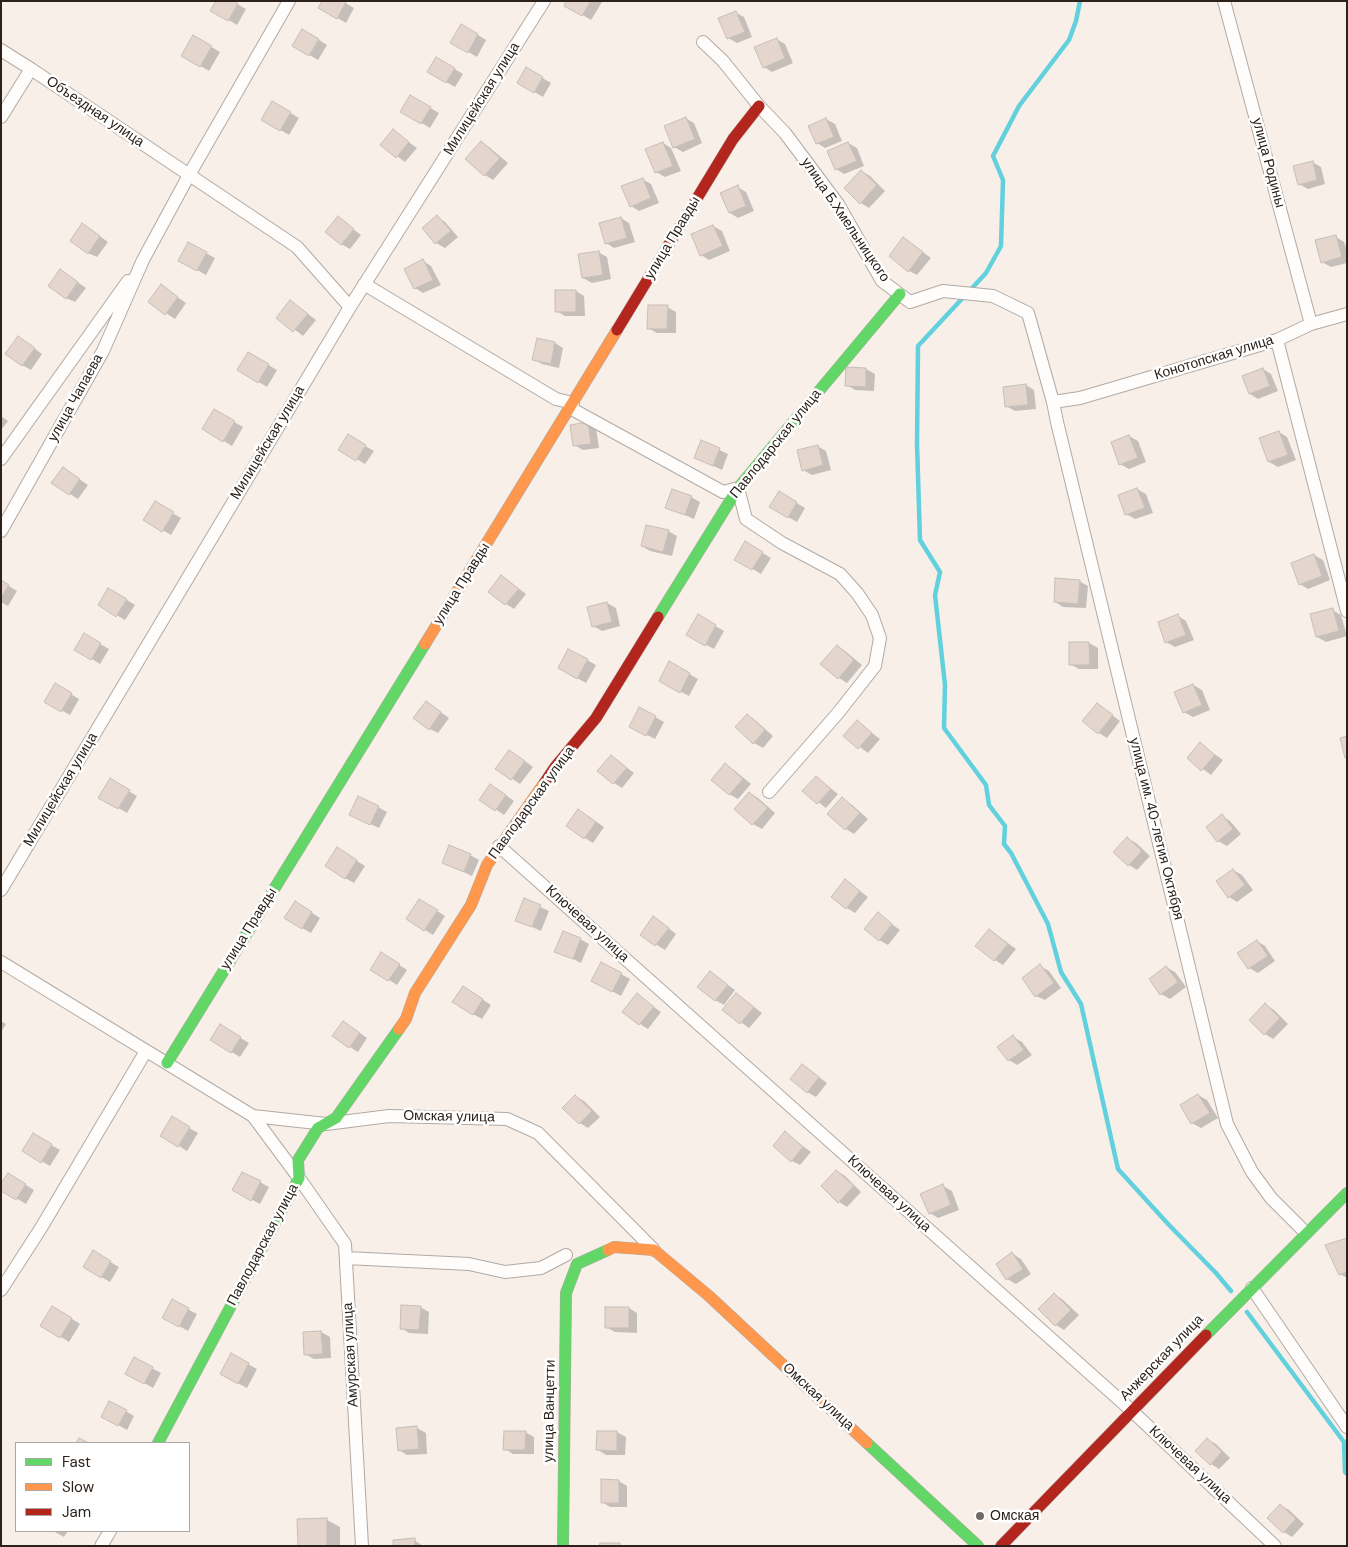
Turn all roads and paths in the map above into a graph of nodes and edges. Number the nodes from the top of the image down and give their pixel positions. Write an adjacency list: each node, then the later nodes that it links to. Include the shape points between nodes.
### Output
1 (289, 1): 9 (street, улица Чапаева)
2 (544, 1): 11 (street, Милицейская улица)
3 (1224, 1): 15 (street, улица Родины)
4 (703, 42): 7 (street, улица Б.Хмельницкого, via 723,61)
5 (1, 50): 6 (street, Объездная улица)
6 (31, 69): 8 (street); 9 (street, Объездная улица)
7 (759, 106): 12 (street, улица Б.Хмельницкого, via 785,133 838,204 882,281); 18 (street, улица Правды, via 733,139)
8 (1, 117)
9 (189, 175): 10 (street, улица Чапаева); 13 (street, Объездная улица, via 297,248)
10 (143, 260): 19 (street, улица Чапаева); 21 (street, улица Чапаева, via 103,351)
11 (364, 284): 13 (street, Милицейская улица); 18 (street)
12 (900, 294): 17 (street, улица Б.Хмельницкого, via 910,302 943,291 993,296 1028,313); 20 (street, Павлодарская улица)
13 (350, 307): 25 (street, Милицейская улица)
14 (1347, 314): 15 (street, Конотопская улица)
15 (1312, 324): 16 (street, Конотопская улица)
16 (1277, 340): 17 (street, Конотопская улица, via 1080,398); 22 (street)
17 (1053, 402): 33 (street, улица им. 40-летия Октября, via 1227,1124 1252,1172 1270,1198)
18 (572, 406): 20 (street, via 723,492); 28 (street, улица Правды)
19 (1, 459)
20 (738, 488): 23 (street, via 746,519 782,543 840,574 872,615 880,638 876,666); 24 (street, Павлодарская улица, via 596,718 555,767)
21 (1, 531)
22 (1347, 610)
23 (769, 792)
24 (499, 846): 30 (street, Павлодарская улица, via 487,864 471,905 415,993 406,1018 336,1118); 39 (street, Ключевая улица)
25 (1, 890)
26 (1, 962): 27 (street)
27 (146, 1051): 28 (street); 38 (street)
28 (167, 1064): 29 (street)
29 (253, 1116): 30 (street, Омская улица); 31 (street, Амурская улица)
30 (326, 1124): 31 (street, Павлодарская улица, via 318,1128 298,1160); 34 (street, Омская улица, via 389,1116 507,1119 538,1133)
31 (299, 1178): 36 (street, Амурская улица, via 345,1244); 41 (street, Павлодарская улица)
32 (1347, 1193): 33 (street, Анжерская улица)
33 (1306, 1233): 37 (street, Анжерская улица)
34 (654, 1250): 45 (street, улица Ванцетти, via 614,1247 577,1264 566,1293); 46 (street, Омская улица, via 709,1296)
35 (566, 1255): 36 (street, via 541,1268 505,1272 469,1264)
36 (346, 1258): 44 (street, Амурская улица)
37 (1252, 1288): 39 (street, Анжерская улица); 40 (street)
38 (1, 1290)
39 (1132, 1411): 47 (street, Анжерская улица); 48 (street, Ключевая улица)
40 (1347, 1427)
41 (159, 1442)
42 (109, 1532): 43 (street)
43 (101, 1546)
44 (362, 1546)
45 (563, 1546)
46 (978, 1546)
47 (1001, 1546)
48 (1275, 1546)

